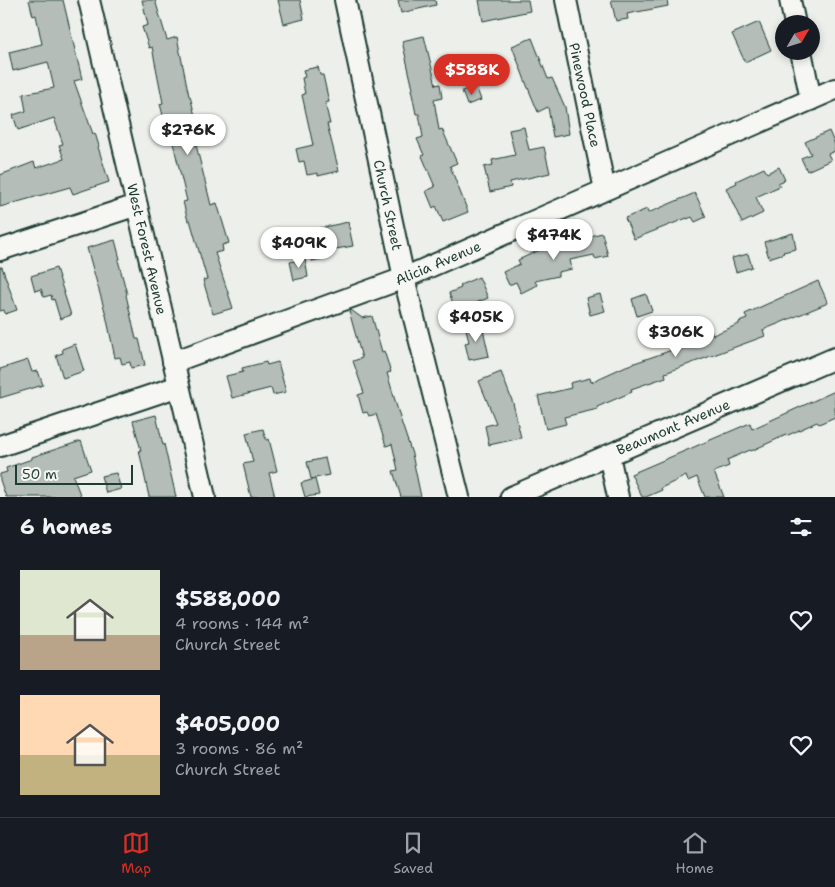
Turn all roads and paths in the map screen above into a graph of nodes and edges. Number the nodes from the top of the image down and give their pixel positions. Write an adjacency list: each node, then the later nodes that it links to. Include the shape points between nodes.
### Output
1 (89, 0): 10 (street, West Forest Avenue)
2 (345, 0): 12 (street, Church Street)
3 (566, 0): 9 (street, Pinewood Place)
4 (790, 0): 5 (street)
5 (793, 15)
6 (803, 60): 8 (street)
7 (835, 89): 8 (street, Alicia Avenue)
8 (811, 100): 9 (street, Alicia Avenue)
9 (605, 190): 12 (street, Alicia Avenue)
10 (137, 205): 11 (street); 14 (street, West Forest Avenue)
11 (0, 250)
12 (404, 278): 14 (street, Alicia Avenue); 19 (street, Church Street)
13 (835, 358): 17 (street, Beaumont Avenue)
14 (173, 362): 15 (street, West Forest Avenue)
15 (179, 386): 16 (street); 18 (street, West Forest Avenue)
16 (0, 446)
17 (610, 455): 20 (street, Beaumont Avenue); 21 (street)
18 (205, 497)
19 (459, 497)
20 (511, 497)
21 (618, 497)

